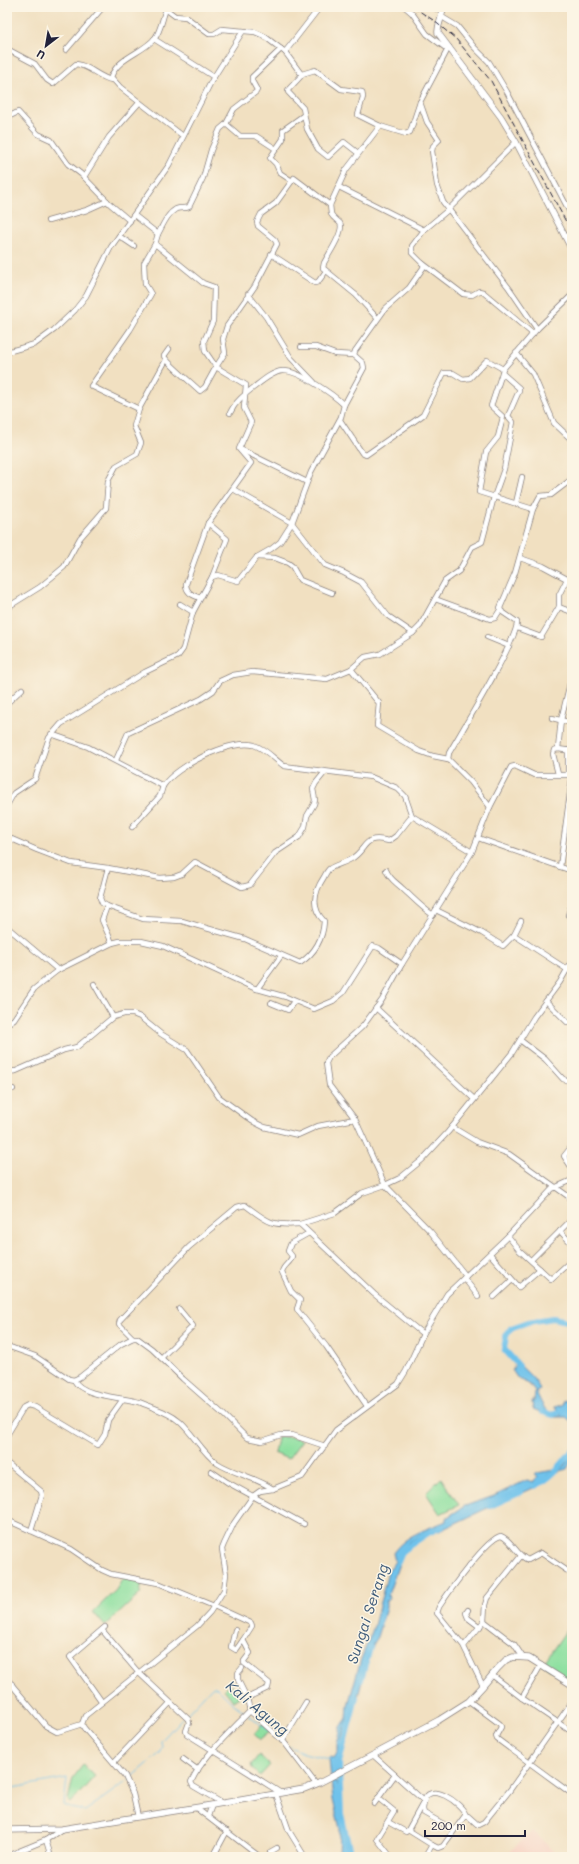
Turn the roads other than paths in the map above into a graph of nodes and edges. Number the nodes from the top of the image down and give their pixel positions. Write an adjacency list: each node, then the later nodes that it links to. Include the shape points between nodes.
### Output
1 (103, 7): 13 (street)
2 (320, 7): 14 (street)
3 (405, 7): 11 (street, via 428,34)
4 (431, 7): 6 (street)
5 (165, 8): 8 (street, via 175,16 186,17 209,34 222,29); 9 (street, via 161,26)
6 (443, 9): 7 (main road)
7 (442, 17): 11 (main road, via 438,33); 35 (street, via 457,26 489,62)
8 (243, 31): 12 (street, via 259,34); 16 (street)
9 (154, 39): 16 (street); 17 (street, via 119,65 112,75)
10 (7, 48): 17 (street, via 35,64 53,84 76,64 104,79)
11 (448, 48): 18 (street); 25 (main road, via 501,117)
12 (280, 49): 14 (street); 22 (street, via 253,76 252,81 257,91 232,112)
13 (66, 50)
14 (286, 52): 15 (street)
15 (302, 74): 21 (street, via 287,91 302,106); 23 (street, via 315,70 341,89 362,92 357,117)
16 (214, 77): 24 (street)
17 (112, 80): 19 (street)
18 (420, 102): 23 (street, via 408,134); 33 (street, via 427,122 439,140 432,148 432,158 440,196)
19 (139, 103): 24 (street); 28 (street, via 109,137)
20 (7, 114): 28 (street, via 20,113 38,134 51,140 68,164)
21 (304, 115): 26 (street, via 283,130 283,139); 27 (street, via 307,129 318,149 328,157 344,142)
22 (226, 124): 26 (street, via 240,136 256,136); 39 (street, via 217,134 203,178 191,204 170,214)
23 (380, 126): 27 (street)
24 (183, 136): 34 (street, via 169,165)
25 (516, 142): 33 (street); 43 (main road)
26 (276, 149): 29 (street, via 270,158 280,173)
27 (358, 153): 30 (street, via 346,170)
28 (84, 177): 31 (street)
29 (292, 181): 32 (street, via 296,178); 44 (street, via 276,203 264,211 257,222 260,229 277,242)
30 (340, 187): 32 (street); 38 (street)
31 (107, 201): 36 (street); 37 (street, via 87,210)
32 (330, 205): 46 (street, via 330,214 340,224 341,229 324,263 323,268)
33 (448, 210): 38 (street); 50 (street, via 509,288)
34 (134, 215): 36 (street); 39 (street)
35 (572, 216)
36 (130, 220): 40 (street)
37 (48, 221)
38 (424, 230): 45 (street, via 411,249)
39 (158, 234): 41 (street)
40 (119, 236): 42 (street); 54 (street, via 86,296 75,310 35,344)
41 (155, 244): 58 (street, via 203,283 214,287 213,321 204,341 205,351); 63 (street, via 144,263 145,284 151,294 130,330 91,386)
42 (134, 246)
43 (572, 250)
44 (271, 254): 46 (street, via 314,283 318,282); 47 (street)
45 (422, 262): 49 (street, via 423,268 409,288); 51 (street, via 463,294 483,292)
46 (326, 271): 49 (street, via 338,278)
47 (248, 294): 58 (street, via 227,326 223,339 225,353); 60 (street, via 266,317 291,358)
48 (572, 295): 50 (street)
49 (377, 318): 56 (street)
50 (537, 329): 51 (street)
51 (533, 334): 55 (street)
52 (302, 347): 56 (street, via 316,347 335,354)
53 (169, 349): 57 (street, via 164,356)
54 (7, 352)
55 (516, 353): 59 (street); 66 (street, via 533,374 554,423)
56 (354, 355): 62 (street, via 364,366)
57 (166, 360): 58 (street, via 200,391); 63 (street)
58 (216, 367): 61 (street, via 246,385)
59 (502, 371): 65 (street, via 487,360 470,378 463,379 453,373 444,373 423,415 366,455 362,453); 72 (street, via 520,391 508,416 513,422 504,468); 72 (street, via 492,406 503,417 498,437 486,452 479,492)
60 (317, 384): 61 (street, via 288,371 282,371 260,382); 62 (street)
61 (245, 394): 64 (street); 67 (street, via 244,408 251,422)
62 (344, 405): 65 (street)
63 (139, 409): 83 (street, via 134,426 141,443 137,454 116,466 108,481 106,508 80,538 64,567 40,587)
64 (230, 413)
65 (340, 420): 70 (street)
66 (572, 440)
67 (239, 449): 70 (street); 71 (street, via 251,463)
68 (522, 477): 73 (street)
69 (572, 479): 74 (street, via 552,495 540,496)
70 (307, 482): 75 (street)
71 (233, 489): 75 (street); 76 (street)
72 (494, 497): 73 (street); 82 (street, via 482,542 472,547 459,571 444,581)
73 (516, 503): 74 (street)
74 (533, 509): 78 (street)
75 (292, 523): 77 (street, via 280,542); 91 (street, via 325,565 360,582 388,616)
76 (208, 524): 79 (street, via 227,539); 81 (street, via 186,584 186,589 190,593)
77 (257, 557): 79 (street, via 238,581 218,575); 80 (street, via 288,562 300,580)
78 (520, 558): 85 (street, via 543,566 567,579 559,595); 86 (street)
79 (210, 579): 81 (street)
80 (332, 593)
81 (200, 598): 88 (street)
82 (435, 599): 86 (street, via 490,619 495,618); 91 (street)
83 (9, 604): 87 (street)
84 (180, 604): 88 (street)
85 (559, 607): 89 (street); 90 (street, via 541,637)
86 (500, 610): 90 (street, via 517,622)
87 (7, 612)
88 (194, 612): 101 (street, via 178,656 145,672 70,718)
89 (572, 612)
90 (517, 628): 93 (street)
91 (414, 633): 94 (street, via 380,654 365,657)
92 (487, 637): 93 (street)
93 (509, 646): 104 (street)
94 (351, 670): 104 (street, via 379,703 376,726 419,751); 105 (street, via 327,679 252,672 233,675 220,681 213,691 201,699 128,733)
95 (572, 675): 99 (street)
96 (22, 689): 97 (street)
97 (7, 703)
98 (552, 718): 99 (street)
99 (561, 720): 100 (street); 102 (street)
100 (572, 723)
101 (51, 734): 105 (street); 110 (street, via 38,775 32,782)
102 (558, 749): 103 (street); 107 (street, via 553,752)
103 (570, 751): 108 (street)
104 (448, 759): 112 (street, via 471,782)
105 (116, 760): 109 (street)
106 (325, 772): 109 (street, via 284,766 265,750 252,745 228,746 186,766 167,779); 113 (street, via 371,777 397,788 405,796); 119 (street, via 313,789 314,804 299,837 275,853 250,885 242,887 195,862 182,874 160,878)
107 (558, 774): 108 (street); 112 (street, via 534,775 513,766)
108 (571, 776): 118 (street)
109 (163, 786): 114 (street, via 160,796)
110 (9, 796): 111 (street)
111 (7, 805)
112 (490, 807): 116 (street)
113 (412, 816): 117 (street); 131 (street, via 389,841 379,838 365,843 353,858 328,870 316,888 314,905 318,916 324,921 324,933 320,942 300,963)
114 (132, 828)
115 (7, 837): 119 (street, via 72,863)
116 (478, 838): 117 (street); 118 (street)
117 (472, 852): 124 (street)
118 (560, 867): 121 (street)
119 (108, 868): 123 (street, via 100,898)
120 (386, 870): 125 (street, via 391,880)
121 (572, 871)
122 (572, 904): 126 (street)
123 (107, 906): 130 (street, via 102,920); 131 (street, via 143,919 182,921 245,939)
124 (436, 910): 125 (street); 129 (street, via 500,945 504,945)
125 (433, 915): 132 (street)
126 (568, 915)
127 (521, 921): 129 (street)
128 (7, 927): 134 (street)
129 (514, 935): 135 (street)
130 (112, 943): 134 (street); 137 (street, via 130,940 160,945)
131 (281, 956): 137 (street)
132 (402, 964): 139 (street, via 373,946 337,999 314,1009); 141 (street)
133 (572, 964): 135 (street)
134 (58, 970): 144 (street, via 34,989 14,1019)
135 (568, 970): 138 (street)
136 (94, 984): 142 (street)
137 (257, 989): 139 (street)
138 (546, 1000): 143 (street, via 567,1022); 145 (street)
139 (294, 1001): 140 (street, via 288,1010)
140 (271, 1003)
141 (376, 1008): 150 (street); 151 (street, via 363,1026 329,1057 326,1063 329,1085)
142 (113, 1018): 146 (street, via 78,1047 64,1050 16,1071); 151 (street, via 124,1014 137,1015 182,1047 193,1057 219,1096 264,1127 298,1135 318,1126)
143 (572, 1021)
144 (7, 1024)
145 (520, 1040): 147 (street, via 547,1060 564,1079); 150 (street)
146 (7, 1072)
147 (572, 1082)
148 (13, 1089): 149 (street)
149 (7, 1091)
150 (474, 1099): 152 (street)
151 (355, 1119): 156 (street)
152 (452, 1127): 156 (street, via 422,1160 400,1178); 157 (street, via 477,1142 509,1154)
153 (572, 1146): 154 (street, via 564,1156)
154 (572, 1168)
155 (572, 1180): 157 (street)
156 (385, 1185): 160 (street, via 362,1193 335,1213); 169 (street, via 430,1231)
157 (557, 1187): 158 (street); 163 (street, via 552,1189)
158 (572, 1199)
159 (572, 1219): 161 (street)
160 (300, 1224): 162 (street); 175 (street, via 280,1226 266,1221 245,1205 237,1207 189,1247 120,1320 120,1327)
161 (560, 1231): 164 (street); 166 (street)
162 (309, 1233): 174 (street, via 374,1294); 180 (street, via 291,1243 288,1249 292,1259 283,1267 282,1272 291,1291 300,1300 298,1311 326,1346)
163 (508, 1236): 165 (street); 166 (street)
164 (572, 1244)
165 (490, 1254): 169 (street); 170 (street)
166 (531, 1260): 168 (street)
167 (572, 1260): 168 (street, via 551,1279)
168 (540, 1269): 170 (street, via 519,1287)
169 (465, 1277): 171 (street); 174 (street, via 447,1294)
170 (512, 1280): 172 (street)
171 (478, 1296)
172 (494, 1297)
173 (180, 1309): 177 (street, via 193,1326)
174 (423, 1334): 180 (street, via 398,1384)
175 (133, 1338): 177 (street, via 141,1340); 178 (street)
176 (7, 1346): 178 (street, via 35,1356)
177 (161, 1358): 182 (street, via 247,1438 262,1441 281,1435 292,1435)
178 (74, 1380): 179 (street, via 78,1386 98,1394)
179 (123, 1398): 181 (street, via 108,1420 105,1434 98,1445 28,1405 24,1407); 185 (street, via 176,1418 218,1464)
180 (366, 1406): 182 (street, via 336,1430)
181 (7, 1435)
182 (325, 1446): 185 (street, via 302,1477)
183 (7, 1463): 189 (street, via 41,1491)
184 (211, 1471): 186 (street)
185 (273, 1488): 186 (street, via 260,1491)
186 (253, 1496): 188 (street); 192 (street, via 234,1524 222,1549 225,1586)
187 (7, 1520): 189 (street)
188 (304, 1524)
189 (31, 1531): 192 (street, via 71,1549 111,1574 158,1583)
190 (521, 1556): 191 (street, via 528,1560 541,1553); 194 (street, via 486,1600); 198 (street, via 503,1536 493,1538 439,1607 437,1615)
191 (572, 1574)
192 (214, 1606): 197 (street, via 252,1625); 202 (street, via 197,1626)
193 (468, 1610): 195 (street, via 467,1617)
194 (484, 1621): 195 (street); 199 (street, via 514,1644)
195 (480, 1627): 198 (street)
196 (235, 1630): 197 (street, via 231,1645 233,1649)
197 (243, 1640): 209 (street, via 250,1653 244,1664 267,1680 269,1685 268,1688)
198 (464, 1646): 207 (street)
199 (522, 1656): 200 (main road); 203 (main road, via 506,1660)
200 (541, 1665): 206 (main road); 210 (street)
201 (242, 1668): 209 (street, via 237,1676)
202 (138, 1672): 212 (street); 212 (street, via 104,1628 70,1657); 215 (street)
203 (492, 1675): 207 (main road); 210 (street)
204 (7, 1679): 205 (street)
205 (12, 1684): 208 (street); 218 (street, via 52,1730 56,1732)
206 (572, 1685)
207 (484, 1686): 211 (main road)
208 (7, 1688)
209 (247, 1698): 216 (street)
210 (522, 1698): 217 (street)
211 (469, 1701): 222 (main road); 225 (street, via 500,1724 497,1739)
212 (102, 1702): 218 (street, via 85,1716)
213 (306, 1702): 220 (street)
214 (572, 1702): 217 (street)
215 (170, 1703): 221 (street, via 189,1721 187,1734); 224 (street)
216 (249, 1713): 220 (street); 221 (street)
217 (557, 1723): 219 (street); 225 (street)
218 (82, 1724): 224 (street)
219 (572, 1732)
220 (283, 1742): 228 (street)
221 (214, 1750): 226 (street); 229 (street)
222 (373, 1755): 227 (street); 228 (main road)
223 (183, 1759): 226 (street)
224 (114, 1762): 239 (street, via 128,1781)
225 (529, 1762): 230 (street); 238 (street, via 496,1809 482,1824 476,1824)
226 (198, 1770): 233 (street, via 191,1784)
227 (395, 1775): 231 (street); 232 (street)
228 (317, 1783): 229 (main road)
229 (278, 1794): 233 (main road); 255 (street, via 289,1831)
230 (572, 1794)
231 (378, 1798): 234 (street); 240 (street, via 394,1811)
232 (424, 1801): 238 (street, via 432,1793 438,1793 464,1809); 244 (street); 245 (street, via 424,1813)
233 (222, 1803): 235 (main road)
234 (374, 1804)
235 (212, 1805): 236 (main road); 237 (street)
236 (196, 1808): 237 (street); 239 (main road)
237 (208, 1816): 246 (street)
238 (466, 1816): 245 (street)
239 (138, 1817): 241 (main road)
240 (388, 1822): 244 (street, via 406,1832); 256 (street, via 377,1839)
241 (62, 1829): 243 (main road); 247 (street)
242 (7, 1830): 243 (main road)
243 (44, 1830): 247 (street)
244 (408, 1830): 248 (street)
245 (454, 1830): 248 (street, via 441,1848)
246 (227, 1831): 252 (street); 253 (street)
247 (47, 1839): 250 (street); 251 (street)
248 (432, 1845): 257 (street)
249 (277, 1848): 254 (street, via 270,1852)
250 (7, 1856)
251 (51, 1857)
252 (213, 1857)
253 (260, 1857)
254 (275, 1857)
255 (304, 1857)
256 (391, 1857)
257 (425, 1857)

